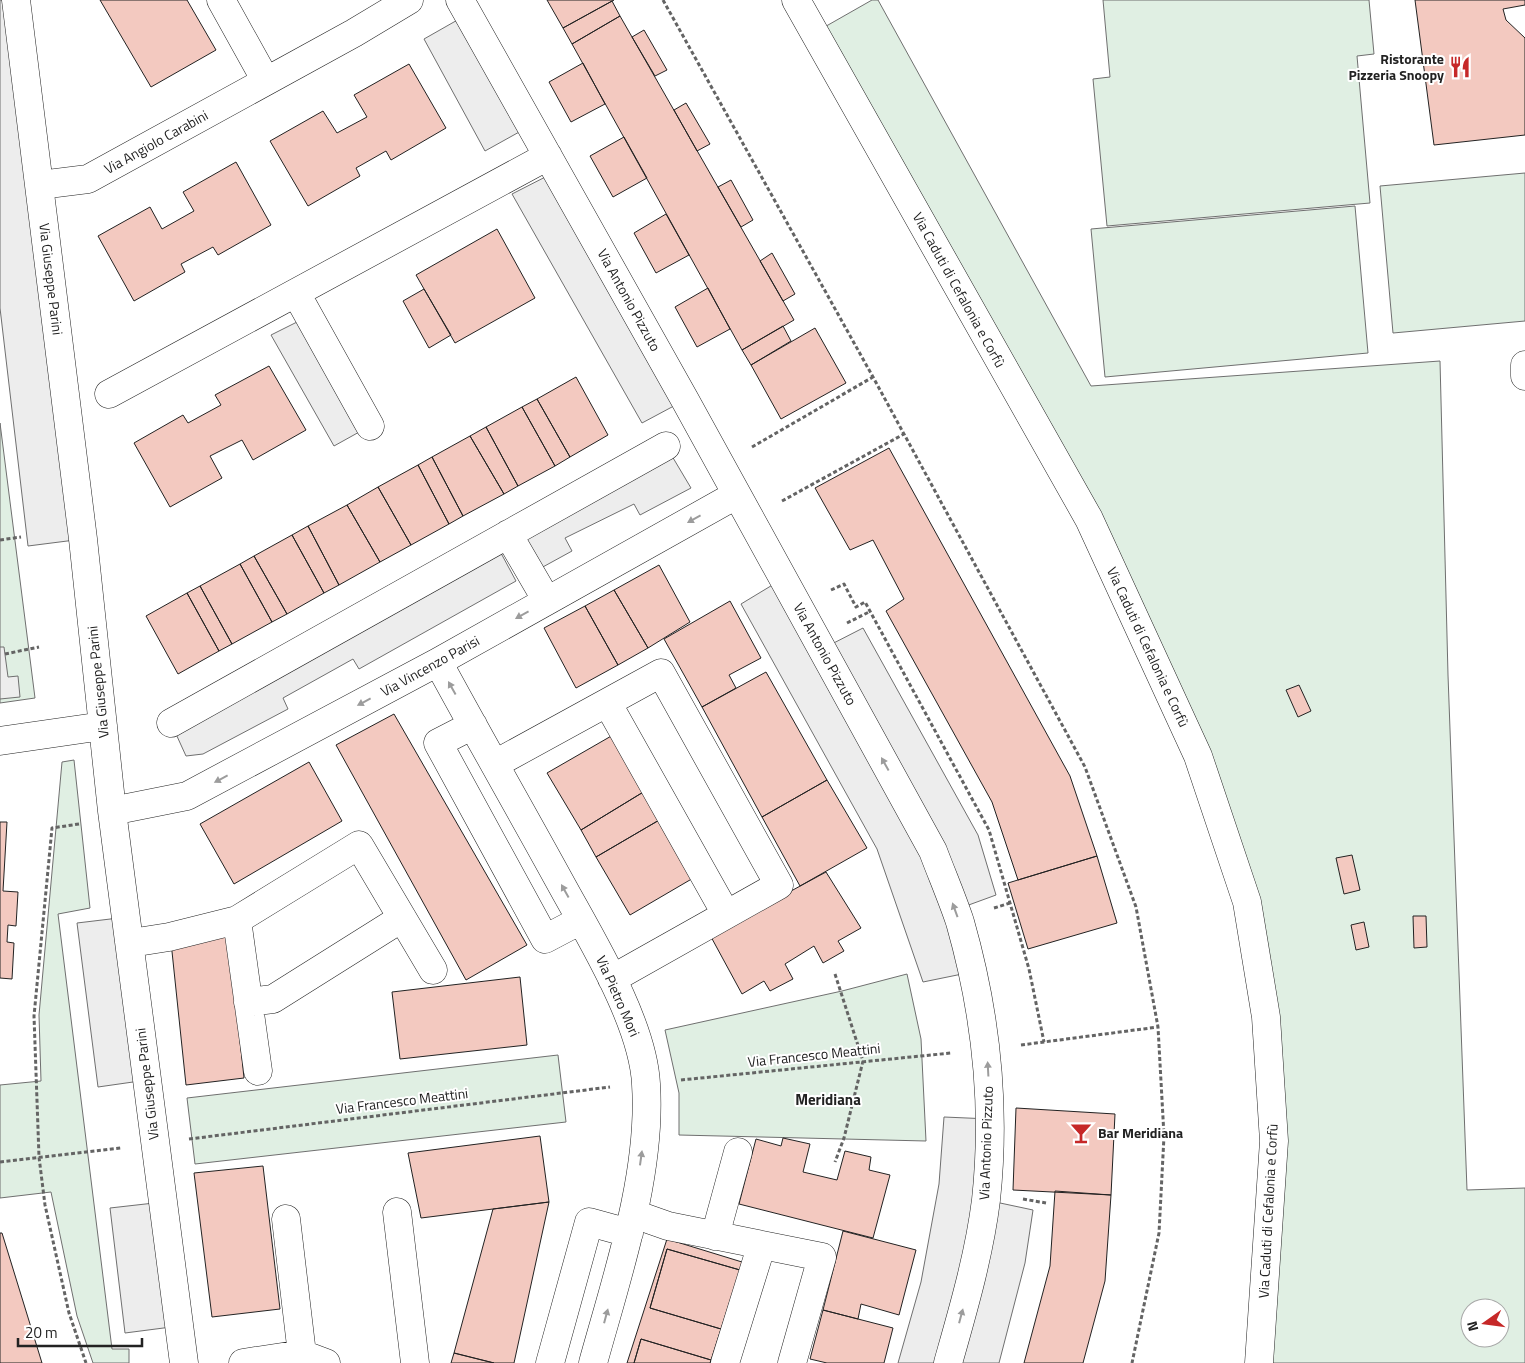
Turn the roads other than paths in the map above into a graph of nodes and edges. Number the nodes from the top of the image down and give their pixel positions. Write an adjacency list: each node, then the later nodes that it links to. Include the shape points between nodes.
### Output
1 (16, 0): 8 (street, Via Giuseppe Parini)
2 (221, 0): 6 (street)
3 (460, 0): 7 (street, Via Antonio Pizzuto)
4 (796, 0): 50 (street, Via Caduti di Cefalonia e Corfù, via 1088,519 1198,756 1247,902 1266,1017 1274,1141)
5 (392, 4): 6 (street, Via Angiolo Carabini)
6 (266, 81): 8 (street, Via Angiolo Carabini, via 88,179)
7 (548, 156): 9 (street); 15 (street, Via Antonio Pizzuto)
8 (40, 186): 22 (street, Via Giuseppe Parini)
9 (296, 293): 12 (street); 13 (street)
10 (1525, 365): 11 (street)
11 (1525, 376)
12 (109, 394)
13 (370, 426)
14 (666, 446): 16 (street)
15 (736, 495): 17 (street, Via Vincenzo Parisi, one-way to 17); 49 (street, Via Antonio Pizzuto, one-way to 15, via 967,1294 986,1200 990,1118 987,1049 970,964 959,922 933,851)
16 (508, 534): 17 (street); 20 (street)
17 (547, 601): 18 (street, Via Vincenzo Parisi, one-way to 18)
18 (438, 662): 21 (street, Via Pietro Mori, one-way to 18); 25 (street, Via Vincenzo Parisi, one-way to 25, via 187,796)
19 (608, 704): 24 (street); 26 (street); 26 (street, via 661,673 779,885)
20 (171, 723)
21 (473, 725): 24 (street, Via Pietro Mori); 29 (street, via 438,743 545,939)
22 (103, 726): 23 (street); 25 (street, Via Giuseppe Parini)
23 (0, 741)
24 (495, 764): 29 (street, Via Pietro Mori, one-way to 24)
25 (112, 811): 30 (street, Via Giuseppe Parini)
26 (726, 914): 32 (street)
27 (402, 918): 28 (street, via 359,845); 31 (street); 33 (street, via 273,999)
28 (237, 920): 30 (street); 33 (street)
29 (581, 920): 32 (street, Via Pietro Mori)
30 (131, 943): 42 (street, Via Giuseppe Parini)
31 (433, 970)
32 (612, 979): 38 (street, Via Pietro Mori, one-way to 32, via 646,1128 646,1083 638,1041)
33 (248, 1002): 34 (street)
34 (258, 1071)
35 (738, 1152): 39 (street)
36 (397, 1212): 44 (street)
37 (286, 1219): 41 (street)
38 (631, 1223): 39 (street, via 668,1226); 45 (street, via 589,1222); 46 (street, Via Pietro Mori, one-way to 38)
39 (715, 1236): 40 (street)
40 (761, 1246): 47 (street); 48 (street, via 822,1257)
41 (314, 1359): 43 (street)
42 (184, 1363)
43 (243, 1363)
44 (415, 1363)
45 (550, 1363)
46 (593, 1363)
47 (725, 1363)
48 (792, 1363)
49 (948, 1363)
50 (1259, 1363)

